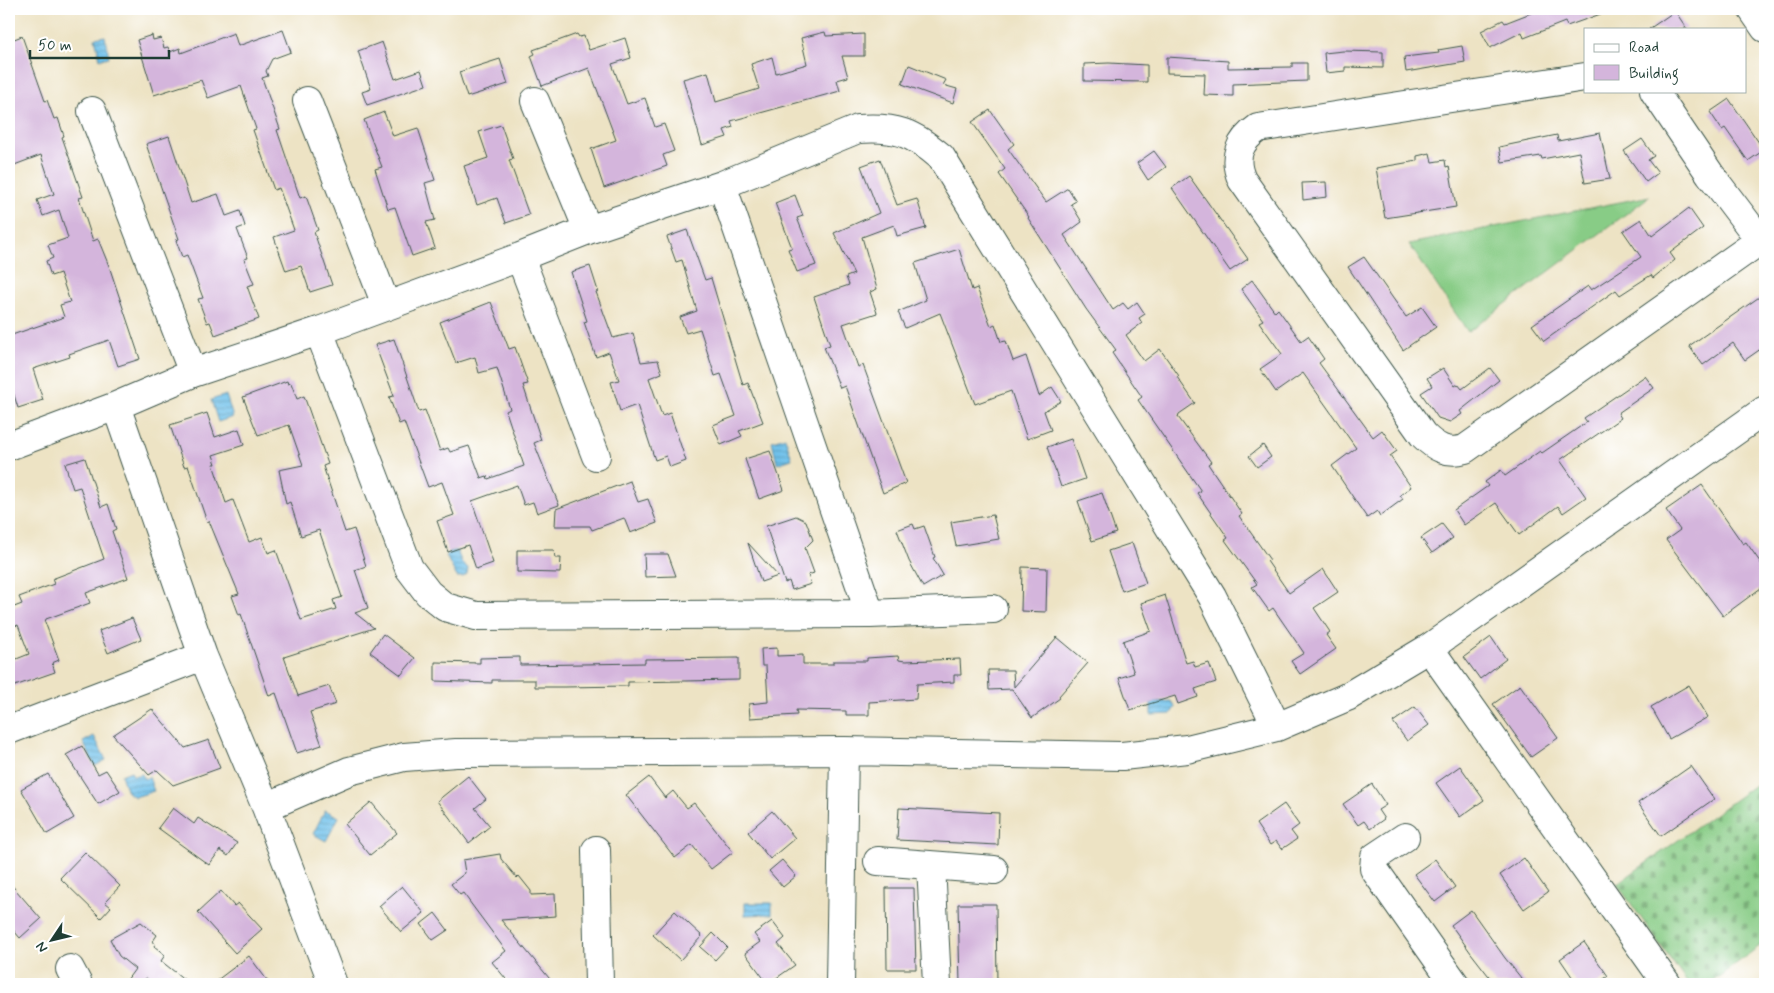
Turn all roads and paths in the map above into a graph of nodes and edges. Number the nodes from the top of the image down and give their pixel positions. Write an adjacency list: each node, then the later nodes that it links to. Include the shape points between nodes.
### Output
1 (1752, 9): 2 (street)
2 (1765, 28)
3 (1584, 77): 10 (street, via 1258,128 1246,137 1238,151 1237,166 1242,180 1432,444 1454,452 1465,449)
4 (1655, 92): 10 (street, via 1710,174)
5 (307, 101): 12 (street)
6 (535, 101): 9 (street)
7 (92, 111): 14 (street)
8 (722, 185): 9 (street); 20 (street); 23 (street, via 858,129 879,127 899,130 922,141 941,157 1212,596)
9 (588, 230): 11 (street)
10 (1763, 238)
11 (520, 257): 12 (street); 18 (street)
12 (386, 305): 13 (street)
13 (319, 331): 14 (street); 20 (street, via 409,568 428,593 445,607 476,616)
14 (193, 373): 15 (street)
15 (116, 406): 17 (street); 22 (street)
16 (1765, 410): 21 (street)
17 (9, 446)
18 (596, 456)
19 (993, 609): 20 (street)
20 (870, 614)
21 (1429, 648): 23 (street, via 1347,697); 37 (street)
22 (203, 656): 24 (street); 26 (street)
23 (1277, 727): 25 (street, via 1186,749 1122,756)
24 (9, 730)
25 (844, 751): 26 (street, via 456,753 404,757 349,770); 34 (street)
26 (266, 807): 32 (street)
27 (1405, 836): 36 (street, via 1375,858 1374,869)
28 (596, 850): 33 (street)
29 (878, 861): 30 (street)
30 (931, 865): 31 (street); 35 (street)
31 (994, 870)
32 (332, 984)
33 (599, 984)
34 (840, 984)
35 (937, 984)
36 (1455, 984)
37 (1665, 984)

